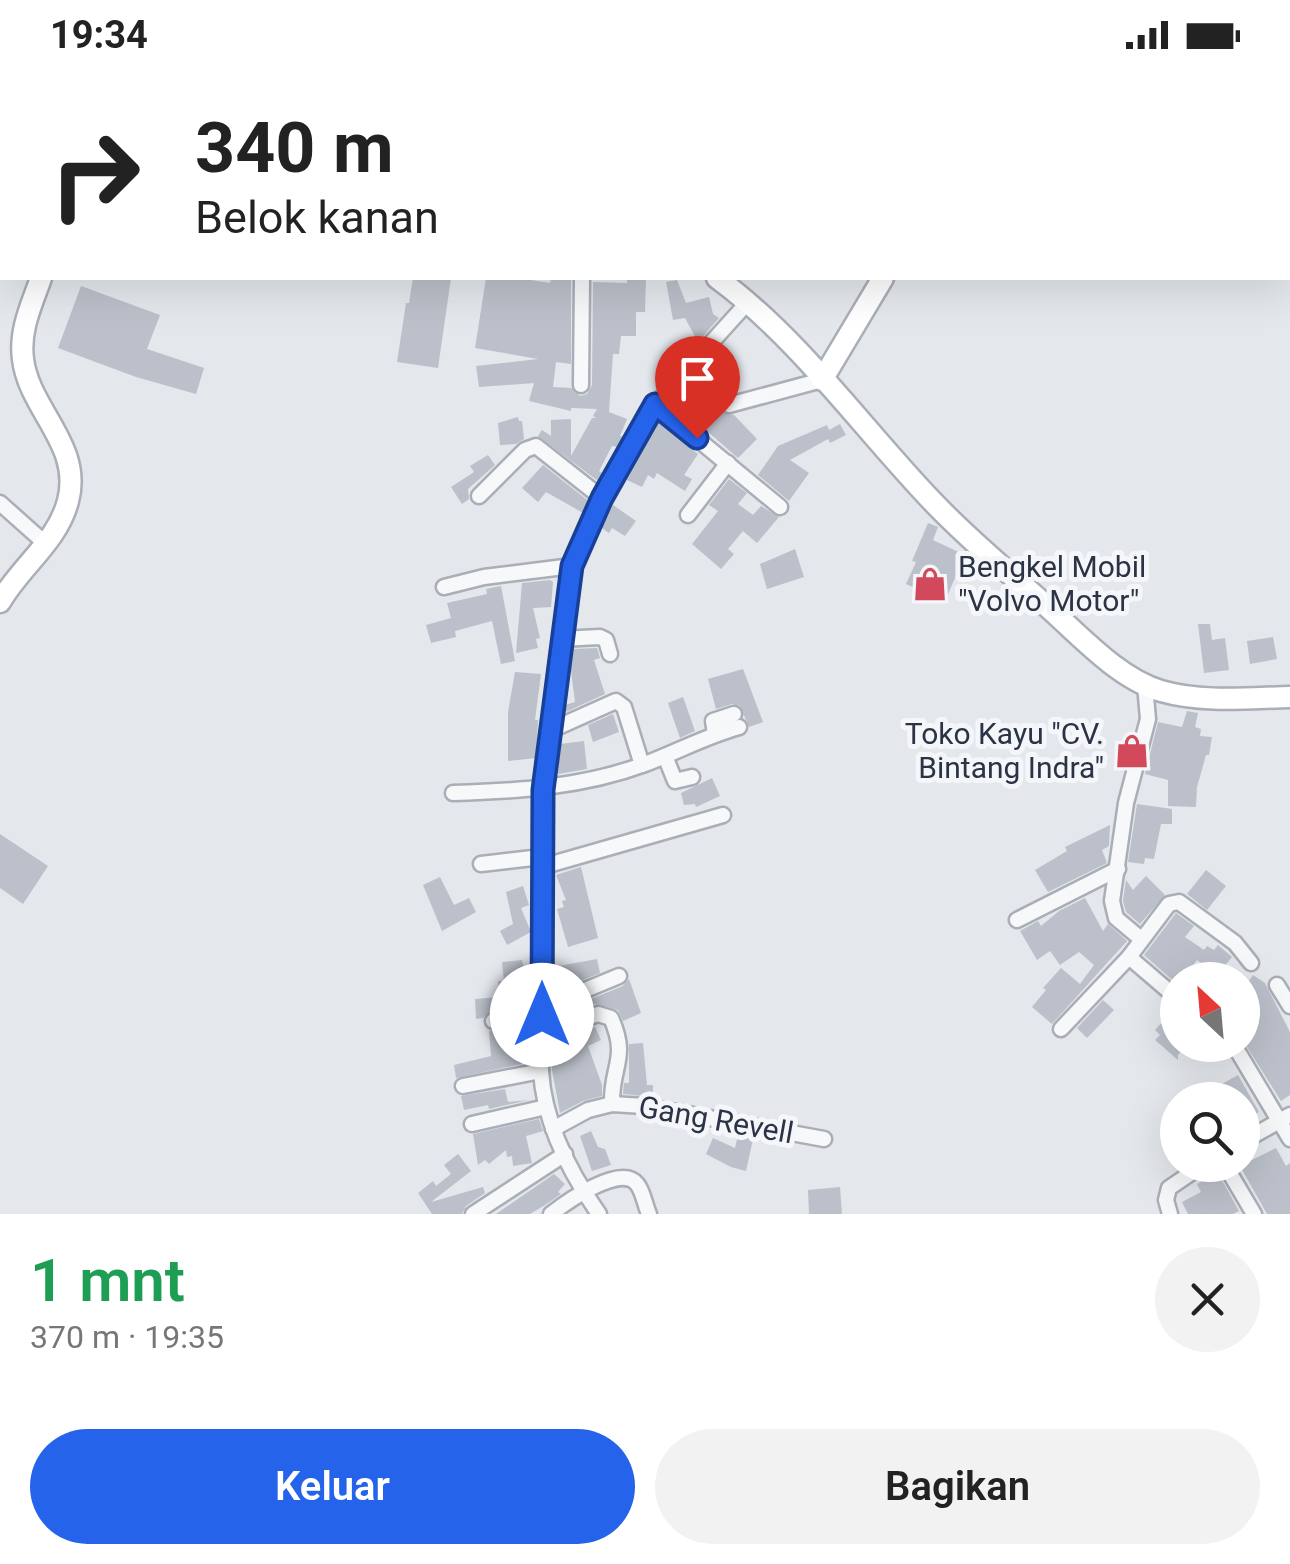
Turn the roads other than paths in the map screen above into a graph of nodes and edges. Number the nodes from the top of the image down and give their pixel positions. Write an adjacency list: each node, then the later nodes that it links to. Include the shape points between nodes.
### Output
1 (40, 280): 16 (main road, via 26,322 23,361 72,474 68,501)
2 (582, 280): 7 (street)
3 (720, 280): 5 (main road)
4 (882, 280): 6 (main road)
5 (748, 302): 6 (main road); 8 (street)
6 (822, 380): 9 (street); 22 (main road, via 935,504 1083,639)
7 (581, 385)
8 (655, 404): 10 (street); 12 (street)
9 (729, 404)
10 (728, 463): 14 (street); 15 (street)
11 (478, 496): 12 (street, via 536,446)
12 (602, 498): 17 (street)
13 (0, 503): 16 (street)
14 (780, 507)
15 (688, 515)
16 (46, 544): 19 (main road)
17 (572, 566): 18 (street); 20 (street)
18 (444, 587)
19 (0, 602)
20 (560, 639): 21 (street, via 600,637); 25 (street)
21 (610, 654)
22 (1145, 685): 23 (main road, via 1217,699); 34 (street, via 1148,719 1126,803)
23 (1290, 697)
24 (737, 721): 26 (street)
25 (548, 731): 27 (street, via 616,701 624,707); 29 (street)
26 (665, 756): 27 (street); 28 (street, via 675,781)
27 (642, 765): 29 (street)
28 (692, 777)
29 (543, 790): 30 (street); 32 (street)
30 (453, 794)
31 (723, 815): 32 (street)
32 (541, 862): 33 (street); 43 (street)
33 (481, 864)
34 (1118, 870): 35 (street); 36 (street, via 1113,911)
35 (1017, 920)
36 (1141, 939): 37 (street); 38 (street, via 1169,904 1179,902)
37 (1129, 957): 40 (street); 45 (street)
38 (1250, 962)
39 (619, 976): 43 (street)
40 (1160, 984)
41 (1277, 985): 42 (street)
42 (1290, 1006)
43 (542, 1011): 44 (street); 46 (street)
44 (494, 1020)
45 (1060, 1030)
46 (541, 1036): 48 (street); 50 (street, via 598,1014 611,1018 621,1055)
47 (1246, 1062): 52 (street)
48 (541, 1071): 49 (street); 51 (street)
49 (462, 1086)
50 (612, 1104): 54 (street, Gang Revell); 56 (street, Gang Revell)
51 (546, 1106): 53 (street); 54 (street)
52 (1285, 1118): 55 (street); 57 (street)
53 (472, 1124)
54 (554, 1129): 58 (street)
55 (1260, 1132)
56 (824, 1139)
57 (1290, 1139)
58 (564, 1154): 61 (street); 62 (street)
59 (1178, 1182): 66 (street, via 1166,1200)
60 (1235, 1182): 67 (street)
61 (583, 1190): 63 (street); 64 (street); 65 (street, via 630,1178)
62 (473, 1214)
63 (550, 1214)
64 (599, 1214)
65 (648, 1214)
66 (1170, 1214)
67 (1254, 1214)

